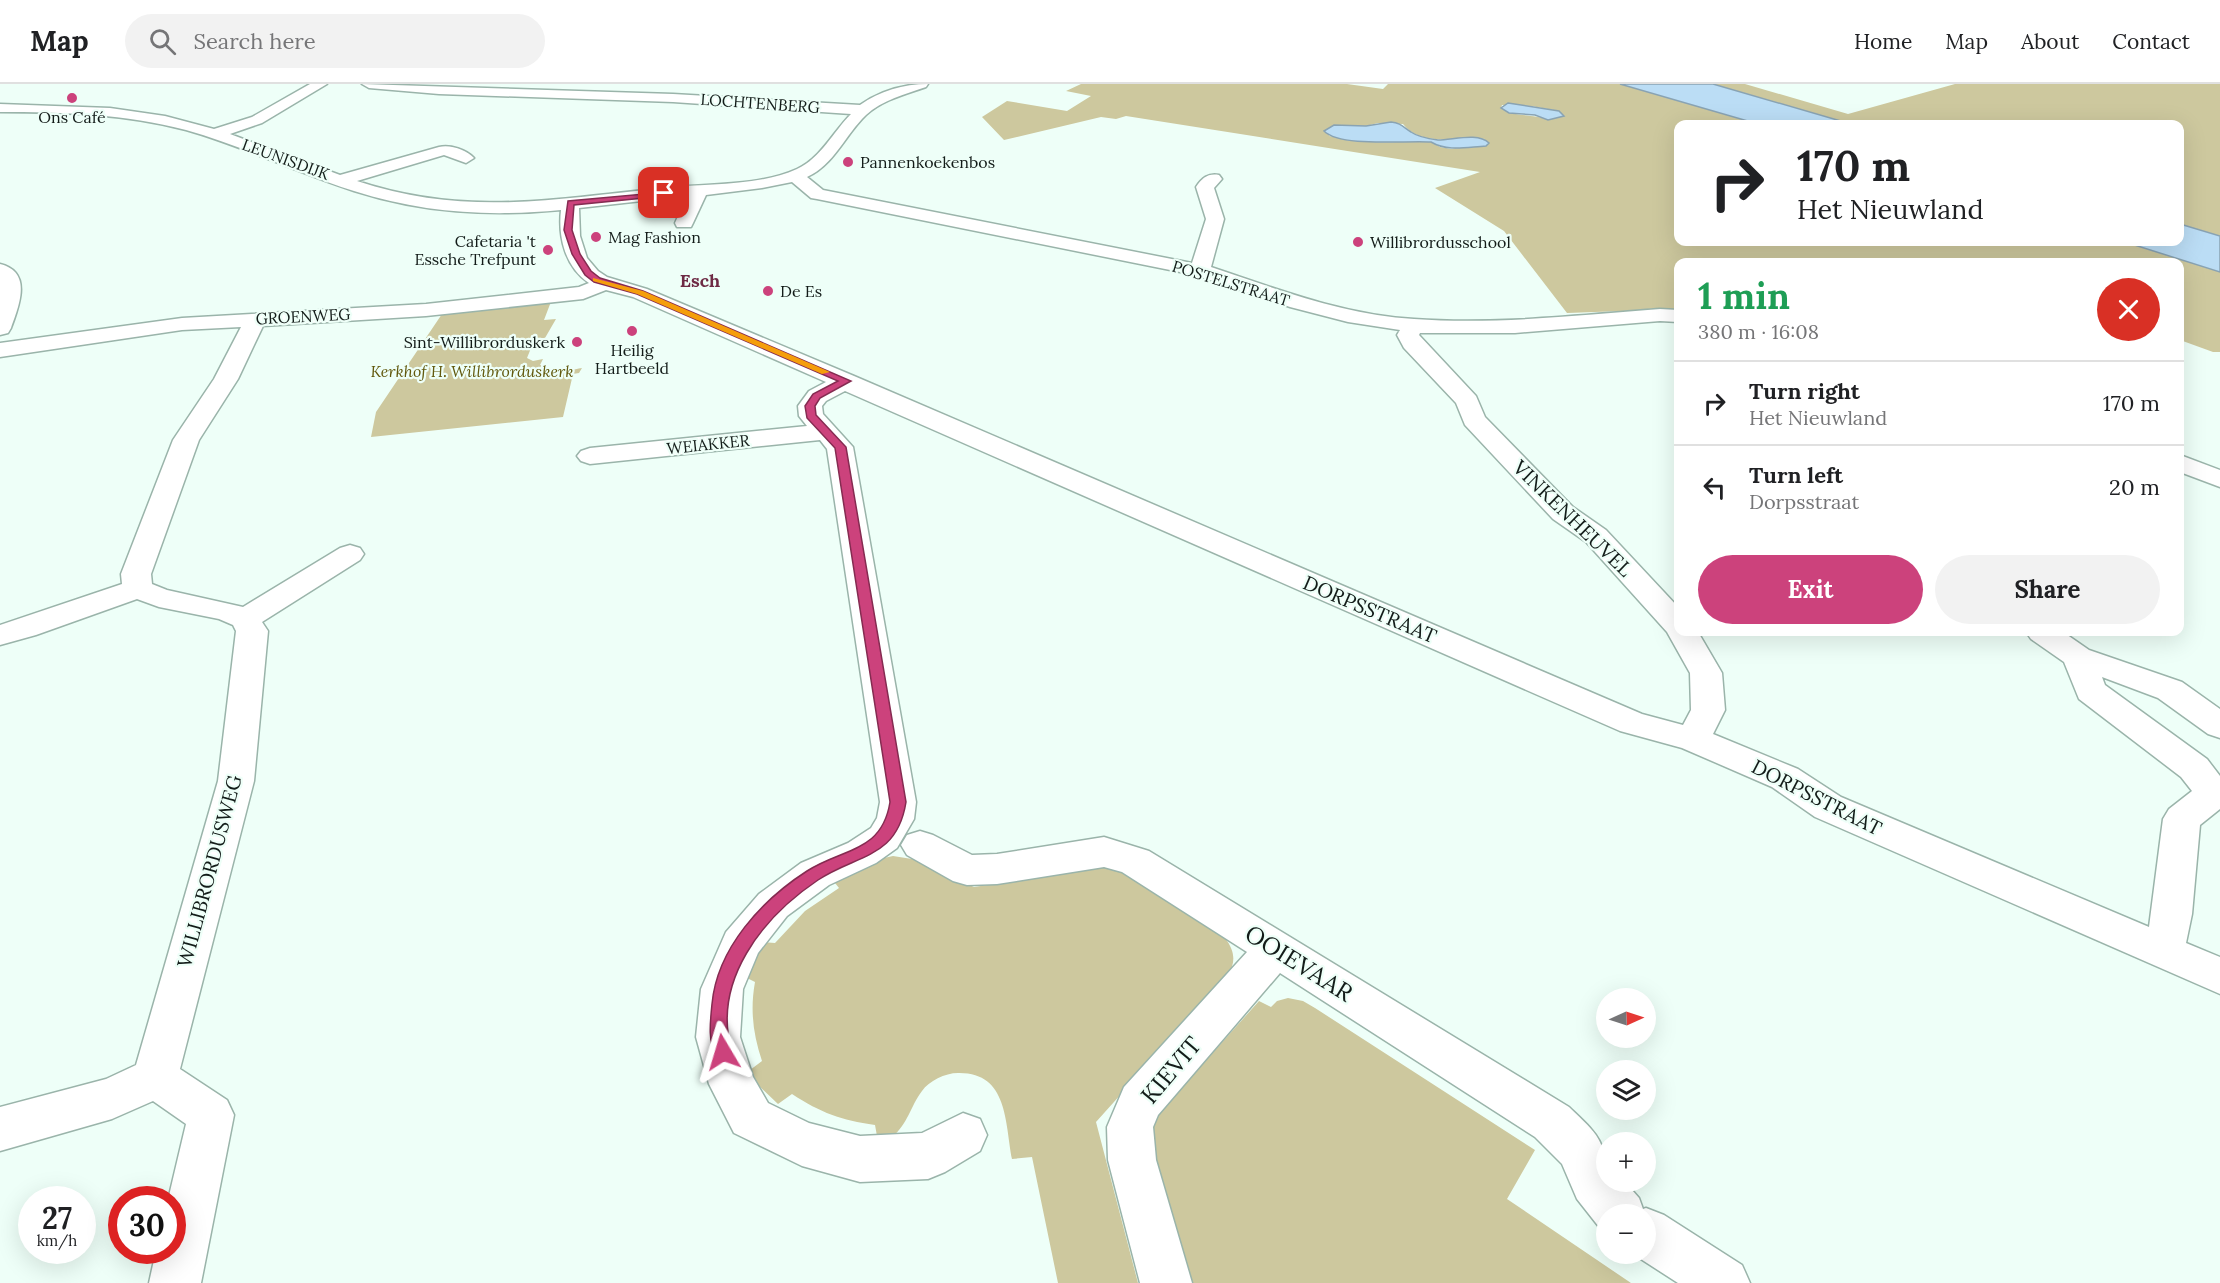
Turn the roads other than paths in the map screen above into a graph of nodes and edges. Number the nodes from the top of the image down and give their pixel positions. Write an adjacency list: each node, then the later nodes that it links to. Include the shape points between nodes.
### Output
1 (322, 84): 2 (street); 9 (street, via 256,120)
2 (332, 84)
3 (369, 84): 7 (street, LOCHTENBERG)
4 (921, 84): 7 (street)
5 (0, 108): 6 (street, LEUNISDIJK)
6 (70, 109): 8 (street); 9 (street, LEUNISDIJK, via 133,116)
7 (863, 110): 11 (street, via 822,161)
8 (22, 124)
9 (215, 134): 13 (street, LEUNISDIJK)
10 (466, 158): 13 (street, via 445,150)
11 (795, 175): 14 (street); 18 (street, POSTELSTRAAT, via 817,194)
12 (1213, 179): 18 (street, via 1205,187 1215,219)
13 (342, 180): 15 (street, LEUNISDIJK, via 409,201 444,206 510,208)
14 (699, 190): 15 (street, LEUNISDIJK); 16 (street)
15 (571, 203): 19 (street, DORPSSTRAAT, via 568,230 576,254 588,273)
16 (684, 223)
17 (0, 270): 23 (street, via 10,279 12,295)
18 (1200, 270): 22 (street, POSTELSTRAAT, via 1297,303)
19 (605, 284): 21 (street, GROENWEG, via 583,293 426,310); 25 (street, DORPSSTRAAT, via 640,292)
20 (1674, 316): 22 (street, POSTELSTRAAT, via 1515,326)
21 (256, 319): 24 (street, GROENWEG, via 182,324); 31 (street, via 226,379 186,440 136,574)
22 (1413, 326): 33 (street, VINKENHEUVEL, via 1408,335 1412,343 1467,401 1474,420 1563,513 1596,536)
23 (0, 328)
24 (0, 350)
25 (846, 381): 26 (street, via 817,396 810,406 811,416); 39 (street, DORPSSTRAAT, via 1632,723)
26 (826, 432): 27 (street, WEIAKKER); 47 (street, via 840,447 898,802 895,819 884,838 862,853 815,874 774,905 741,944 722,989 718,1037 732,1083 751,1118 802,1144 860,1159 928,1156)
27 (590, 456)
28 (2184, 465): 29 (street)
29 (2220, 479)
30 (350, 554): 32 (street)
31 (138, 589): 32 (street); 34 (street)
32 (245, 619): 45 (street, WILLIBRORDUSWEG, via 252,631 236,781)
33 (1674, 621)
34 (0, 635)
35 (1685, 636): 39 (street, via 1706,674 1708,710)
36 (2048, 636): 37 (street)
37 (2078, 657): 38 (street, via 2170,690); 40 (street, via 2091,691 2194,768)
38 (2220, 726)
39 (1693, 739): 43 (street, DORPSSTRAAT, via 1785,778 1828,807)
40 (2217, 794): 43 (street, via 2182,819 2172,914)
41 (920, 845): 42 (street, OOIEVAAR, via 967,870 997,870 1104,852 1135,861)
42 (1276, 949): 48 (street, OOIEVAAR, via 1552,1122 1580,1149 1594,1182); 51 (street, KIEVIT, via 1140,1102 1130,1127 1132,1160)
43 (2163, 952): 44 (street, DORPSSTRAAT)
44 (2220, 976)
45 (156, 1078): 46 (street, via 112,1098); 50 (street, via 212,1115)
46 (0, 1129)
47 (963, 1136)
48 (1612, 1204)
49 (1656, 1239): 52 (street)
50 (175, 1283)
51 (1166, 1283)
52 (1724, 1283)

